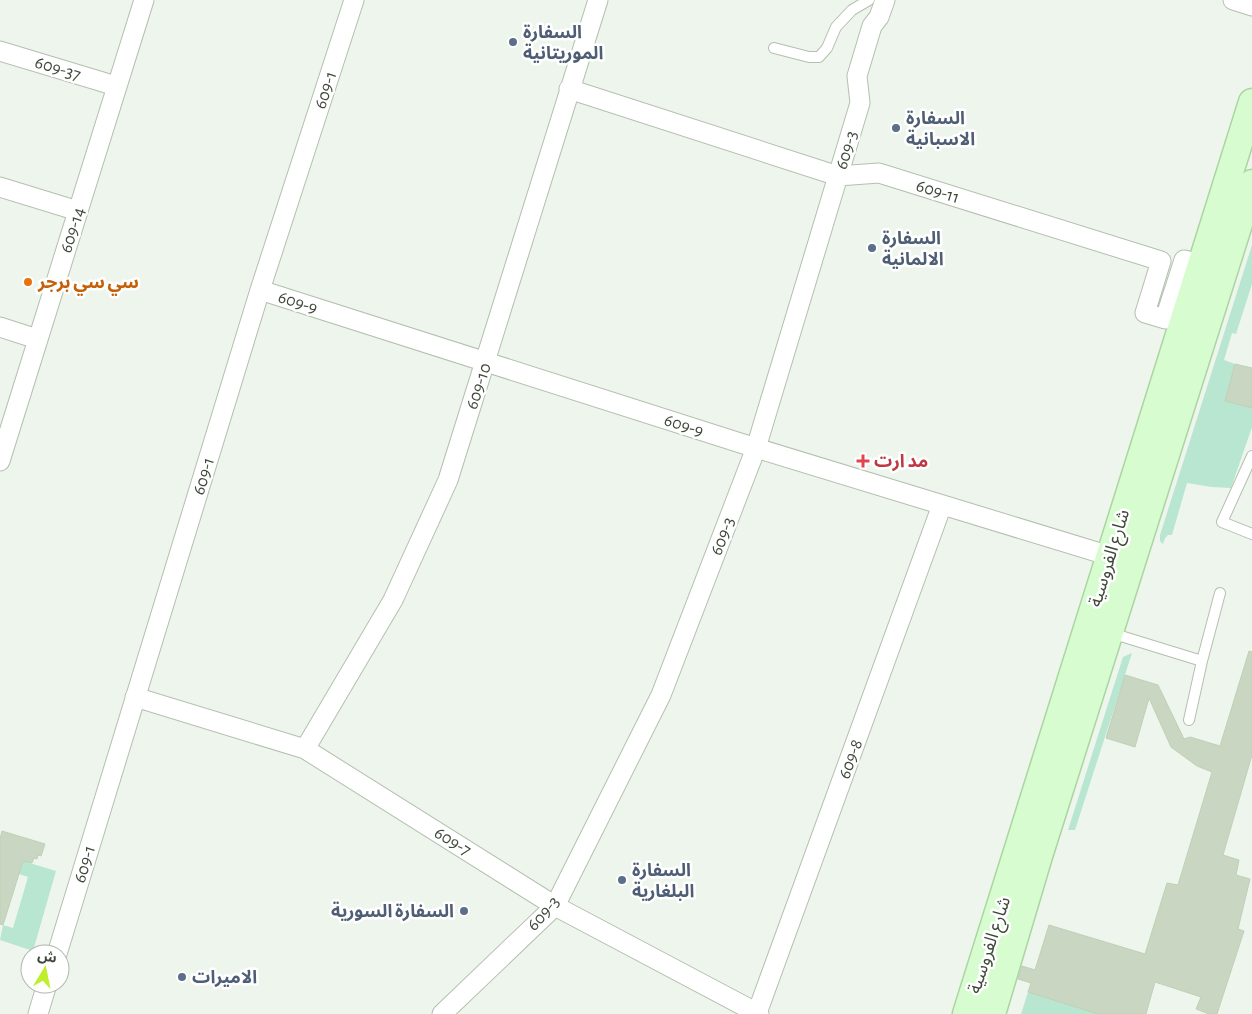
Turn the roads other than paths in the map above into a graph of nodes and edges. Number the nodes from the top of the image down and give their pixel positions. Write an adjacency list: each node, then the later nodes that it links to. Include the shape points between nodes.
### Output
1 (144, 0): 10 (street, 609-14)
2 (354, 0): 18 (street, 609-1)
3 (598, 0): 11 (street, 609-10)
4 (869, 0): 8 (lane, via 852,10 836,27 827,48 819,57)
5 (885, 0): 13 (street, 609-3, via 880,17 872,26 857,76 860,103)
6 (1233, 0): 7 (street)
7 (1252, 6)
8 (774, 48)
9 (0, 51): 10 (street, 609-37)
10 (116, 86): 16 (street, 609-14)
11 (569, 89): 13 (street, 609-11); 21 (street, 609-10)
12 (1252, 102): 17 (street, شارع الفروسية)
13 (838, 176): 17 (street, 609-11, via 879,173 1161,261 1145,313 1165,319 1184,260); 22 (street, 609-3)
14 (1252, 183): 29 (street, شارع الفروسية)
15 (0, 187): 16 (street)
16 (78, 211): 20 (street, 609-14)
17 (1199, 264): 27 (street, شارع الفروسية)
18 (260, 290): 21 (street, 609-9); 31 (street, 609-1)
19 (0, 327): 20 (street)
20 (37, 339): 24 (street, 609-14)
21 (486, 362): 22 (street, 609-9); 33 (street, 609-10, via 448,480 393,600)
22 (756, 448): 25 (street, 609-9); 35 (street, 609-3, via 661,695)
23 (1252, 456): 26 (lane, via 1222,522)
24 (0, 461)
25 (942, 505): 27 (street, 609-9); 40 (street, 609-8)
26 (1252, 534)
27 (1110, 556): 34 (street, شارع الفروسية)
28 (1220, 593): 30 (lane)
29 (1111, 633): 30 (lane); 34 (street, شارع الفروسية)
30 (1202, 661): 32 (lane)
31 (135, 697): 33 (street, 609-7); 36 (street, 609-1)
32 (1189, 720)
33 (306, 749): 35 (street, 609-7)
34 (1030, 852): 41 (street, شارع الفروسية); 42 (street, شارع الفروسية)
35 (555, 906): 39 (street, 609-3); 40 (street, 609-7)
36 (60, 944)
37 (44, 994): 38 (street)
38 (38, 1014)
39 (442, 1014)
40 (758, 1014)
41 (966, 1014)
42 (992, 1014)

